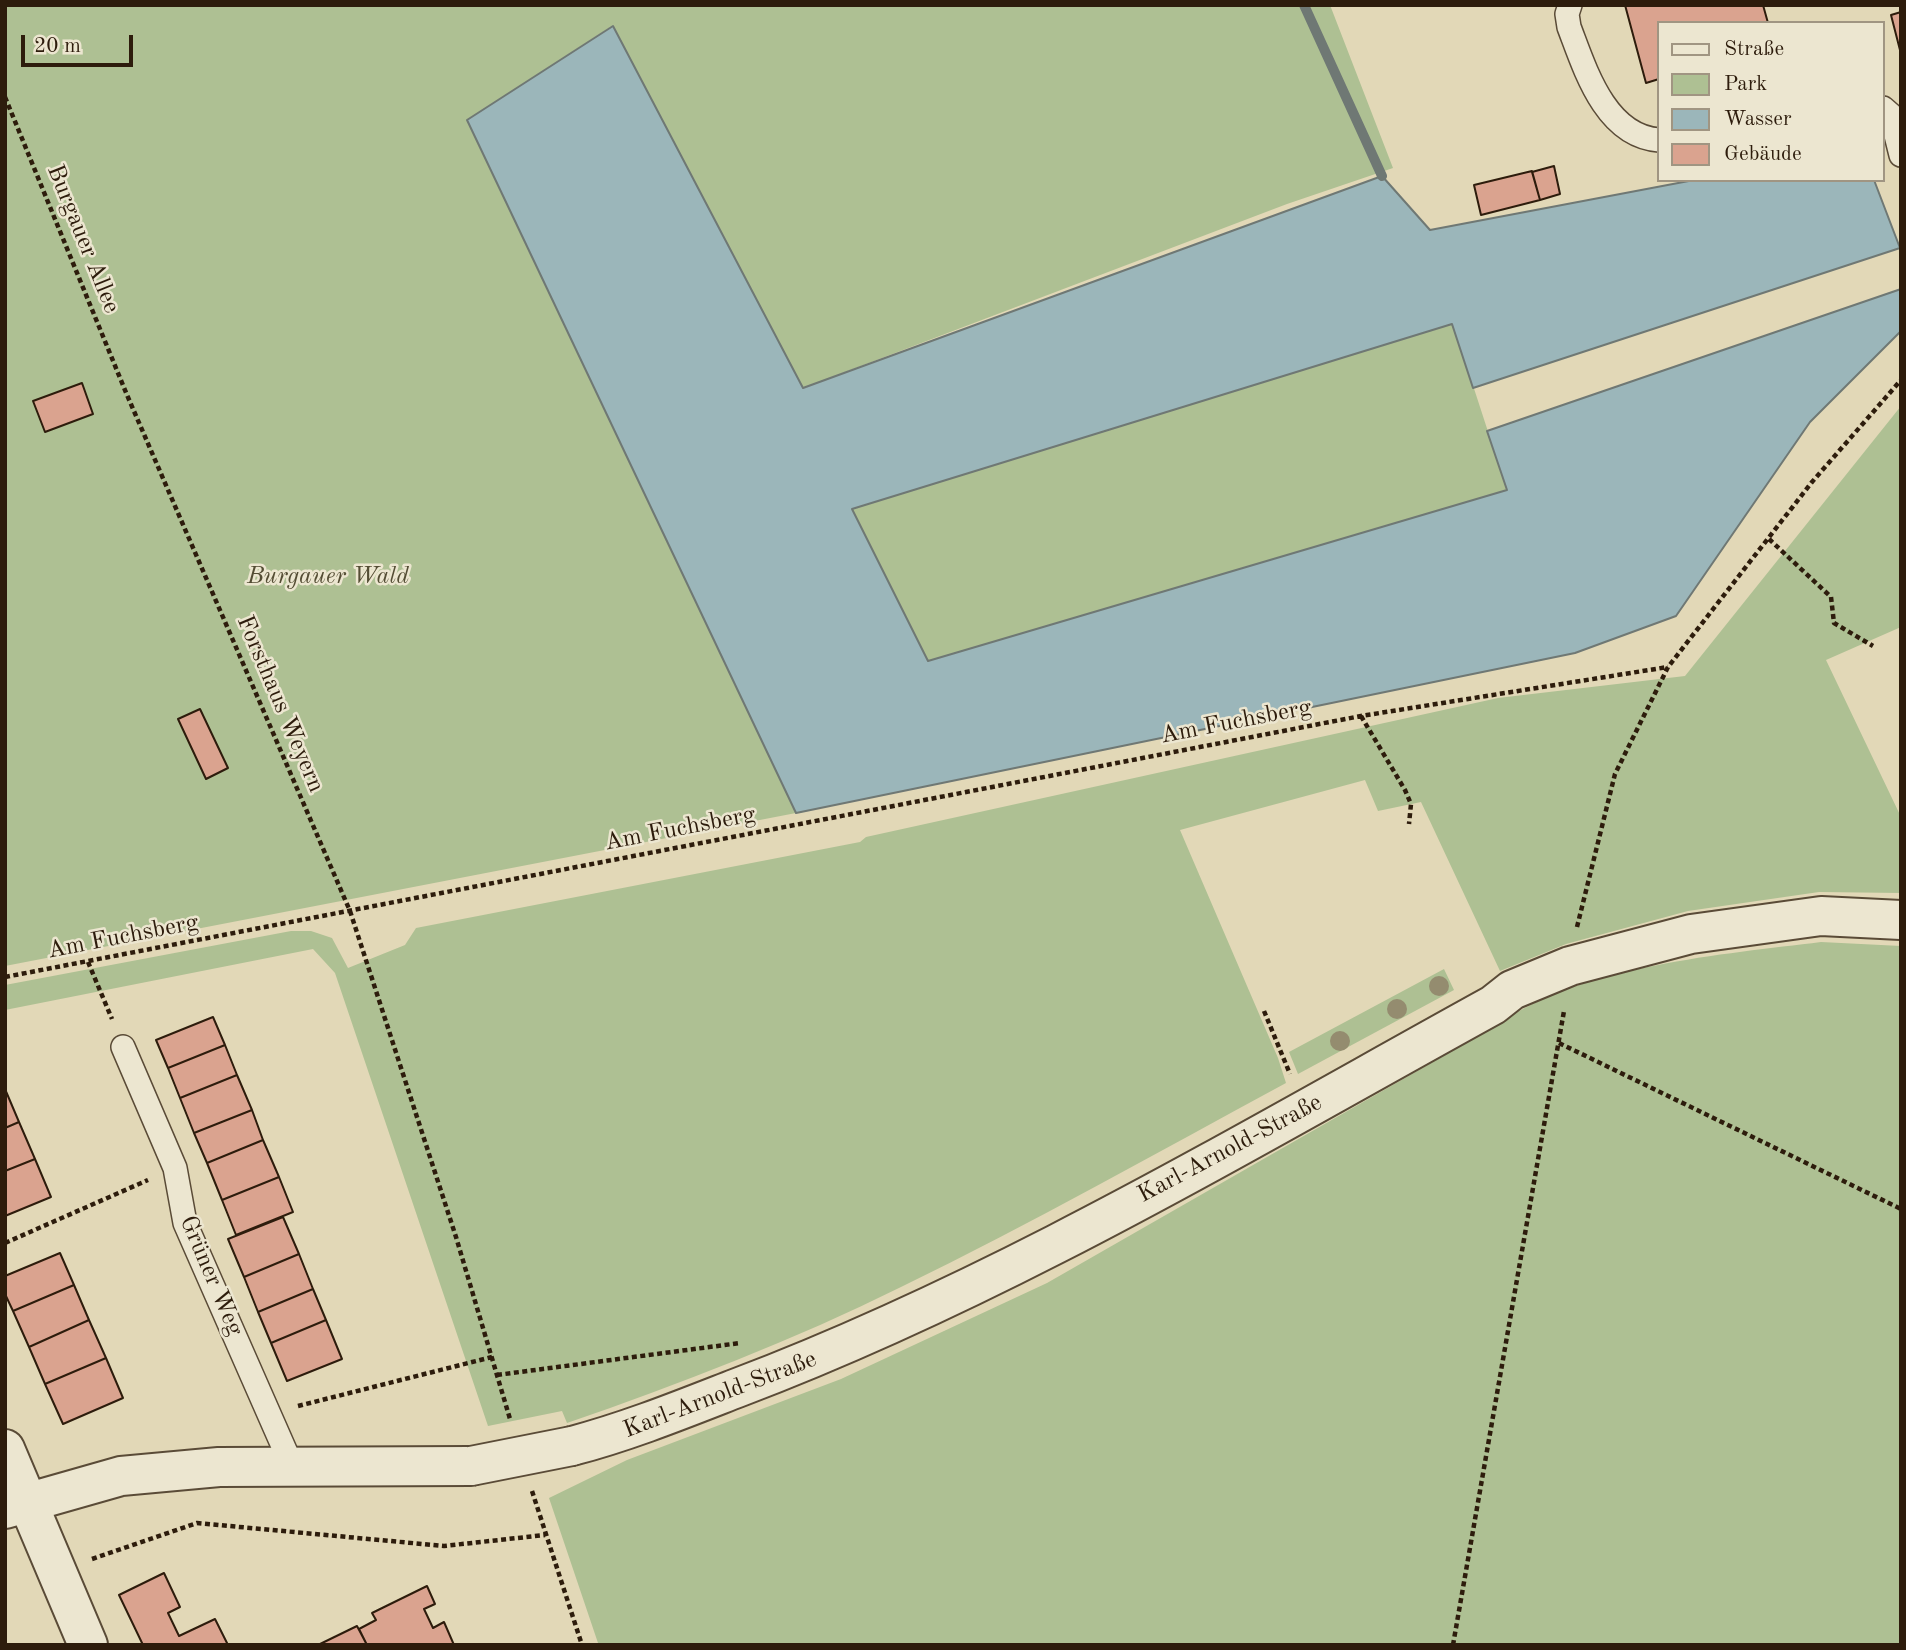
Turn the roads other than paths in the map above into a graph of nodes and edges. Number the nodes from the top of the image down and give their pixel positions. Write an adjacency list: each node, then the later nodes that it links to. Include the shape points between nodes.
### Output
1 (1570, 5): 3 (lane, via 1569,27 1600,99 1629,129)
2 (1885, 110): 4 (lane, via 1891,114)
3 (1658, 140)
4 (1901, 155)
5 (1901, 920): 8 (street, Karl-Arnold-Straße, bridge, via 1821,916 1691,934 1570,966 1511,990 1493,1005 1036,1254 831,1352 617,1434 471,1466)
6 (120, 1039): 8 (lane, Grüner Weg, via 175,1168 186,1223)
7 (5, 1449): 9 (street)
8 (291, 1464): 9 (street, via 121,1476)
9 (17, 1505): 10 (street, via 55,1572)
10 (88, 1645)

